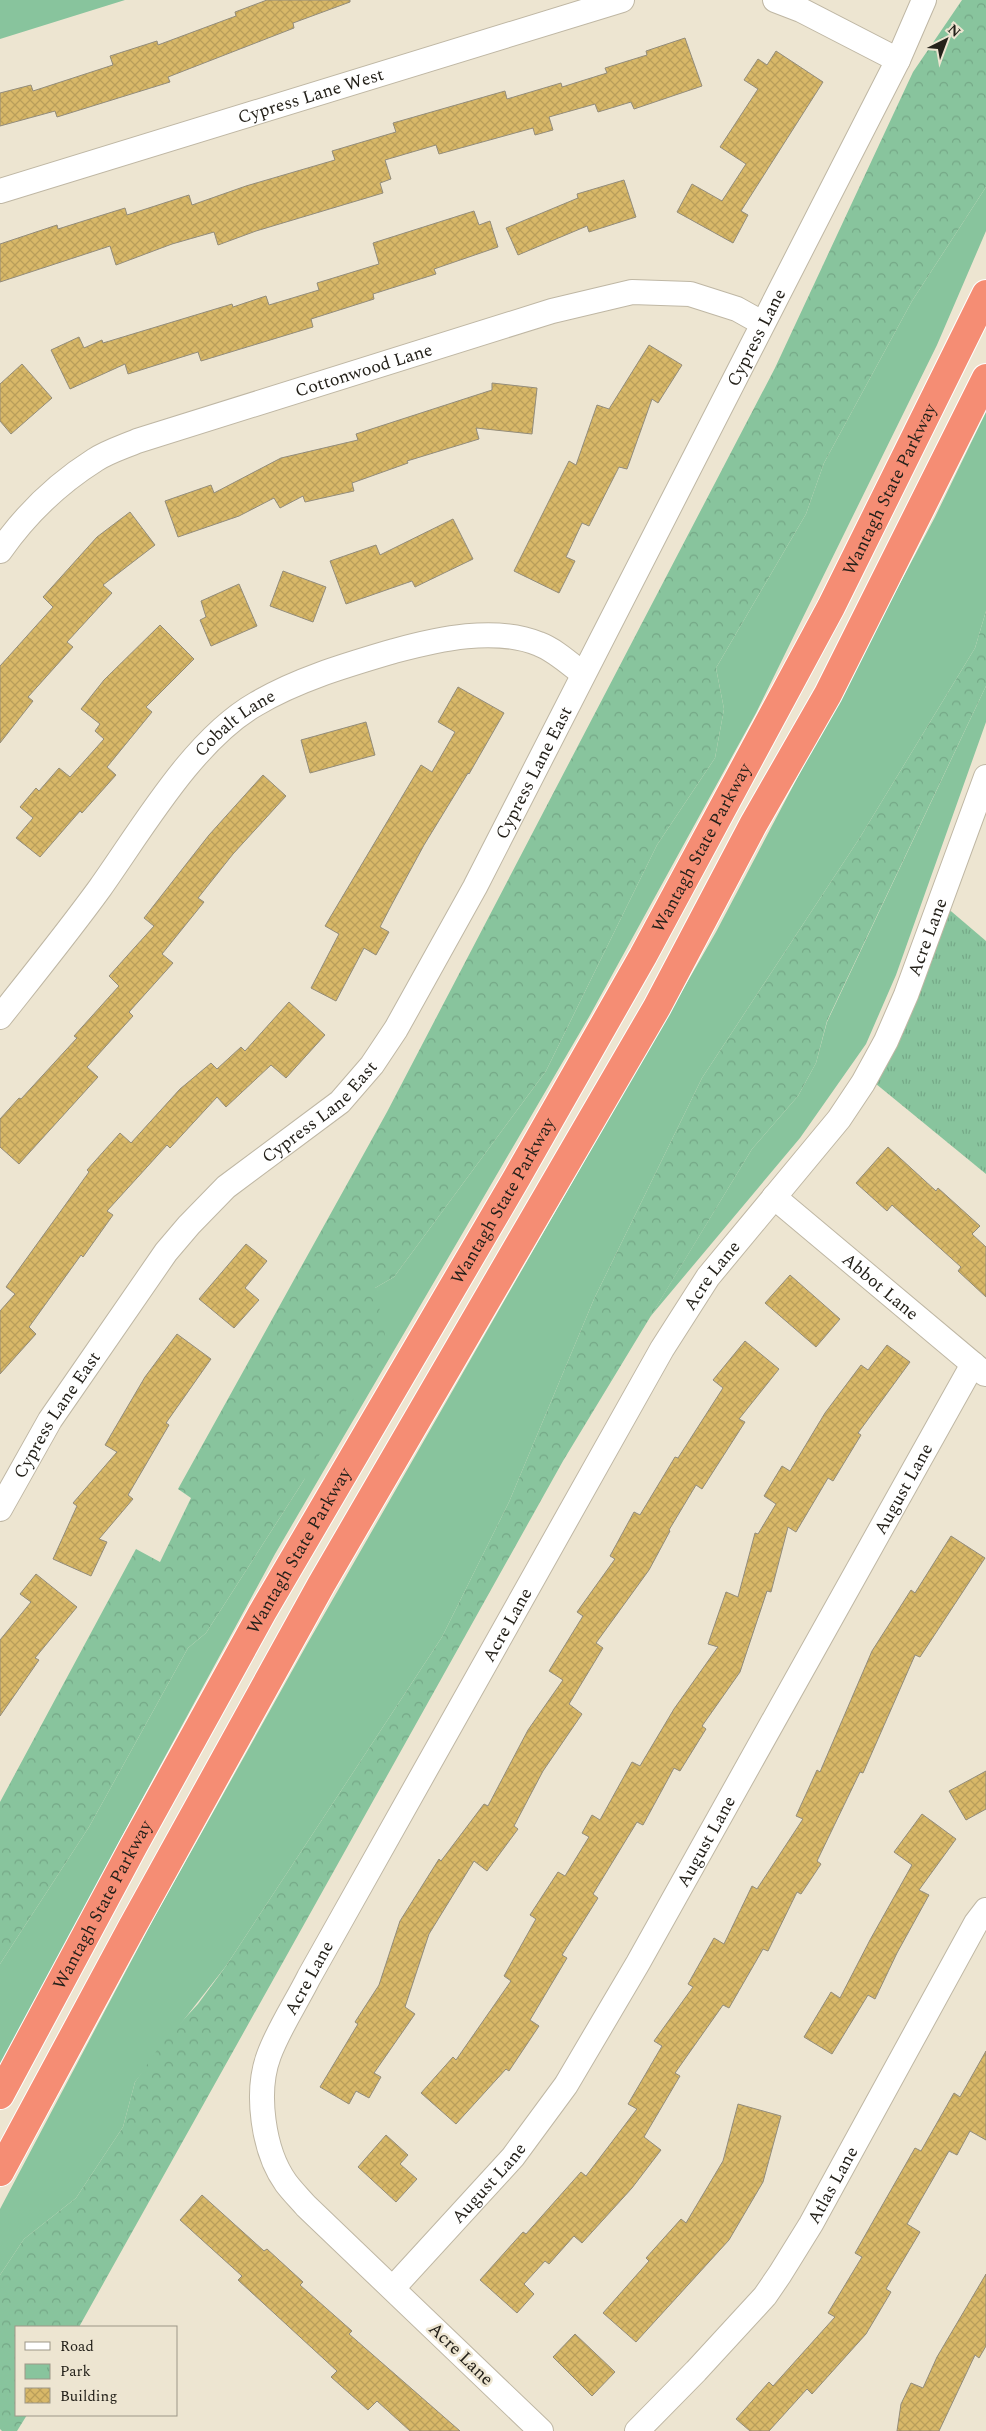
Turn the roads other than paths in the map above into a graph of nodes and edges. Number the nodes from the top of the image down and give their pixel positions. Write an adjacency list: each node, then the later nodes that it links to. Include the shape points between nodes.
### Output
1 (622, 0): 5 (street, Cypress Lane West)
2 (776, 0): 4 (street)
3 (924, 0): 4 (street, Cypress Lane)
4 (898, 60): 7 (street, Cypress Lane)
5 (0, 191)
6 (986, 294): 17 (highway, Wantagh State Parkway, via 831,607 643,956 258,1622)
7 (762, 323): 9 (street, Cottonwood Lane, via 737,309 690,294 632,292 552,311 137,441 96,459 49,493); 10 (street, Cypress Lane)
8 (986, 378): 18 (highway, Wantagh State Parkway, via 828,694 753,825 657,1007 321,1585 130,1929)
9 (0, 551)
10 (583, 674): 12 (street, Cobalt Lane, via 540,644 505,636 470,636 426,642 354,663 303,681 256,704 224,727 183,772 71,928); 15 (street, Cypress Lane East, via 475,887 383,1050 340,1102 226,1187 166,1252 50,1420)
11 (985, 782): 13 (street, Acre Lane, via 906,996 886,1041 839,1119)
12 (1, 1015)
13 (774, 1197): 14 (street, Abbot Lane); 19 (street, Acre Lane, via 708,1277 662,1349 309,1977 269,2055 264,2074 262,2120 272,2156 285,2182)
14 (980, 1369): 19 (street, August Lane, via 566,2085 513,2157)
15 (0, 1509)
16 (986, 1910): 21 (street, Atlas Lane, via 780,2274 765,2296 696,2372)
17 (0, 2095)
18 (0, 2172)
19 (393, 2288): 20 (street, Acre Lane)
20 (541, 2431)
21 (637, 2431)

